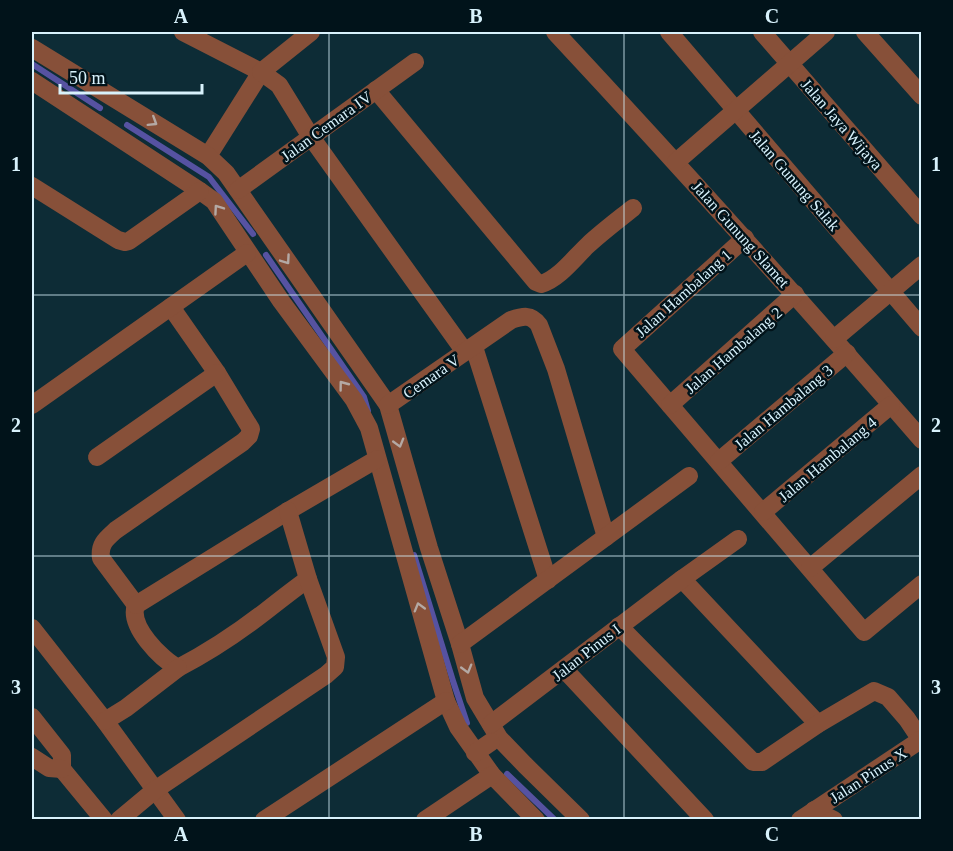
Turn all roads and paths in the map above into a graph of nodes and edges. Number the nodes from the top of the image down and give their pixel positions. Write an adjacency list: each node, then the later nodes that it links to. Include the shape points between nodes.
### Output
1 (183, 32): 11 (street)
2 (311, 32): 11 (street)
3 (555, 32): 19 (street, Jalan Gunung Slamet)
4 (669, 32): 15 (street, Jalan Gunung Salak)
5 (762, 32): 10 (street, Jalan Jaya Wijaya)
6 (826, 32): 10 (street)
7 (865, 32): 14 (street)
8 (32, 48): 16 (street)
9 (414, 62): 13 (street, Jalan Cemara IV)
10 (789, 63): 15 (street); 24 (street, Jalan Jaya Wijaya)
11 (261, 72): 17 (street, via 279,85); 18 (street)
12 (32, 81): 16 (street)
13 (376, 90): 17 (street, Jalan Cemara IV); 23 (street, via 536,282 547,282 568,266)
14 (921, 96)
15 (735, 111): 19 (street); 28 (street, Jalan Gunung Salak)
16 (117, 119): 18 (street, one-way to 18); 22 (street)
17 (311, 137): 21 (street, Jalan Cemara IV); 33 (street)
18 (208, 156): 21 (street)
19 (676, 162): 25 (street, Jalan Gunung Slamet)
20 (32, 186): 22 (street, via 124,242)
21 (238, 190): 37 (street, one-way to 37)
22 (200, 191): 26 (street, one-way to 22, via 214,201)
23 (633, 208)
24 (921, 216)
25 (745, 238): 29 (street, Jalan Gunung Slamet); 38 (street, Jalan Hambalang 1, via 622,349)
26 (247, 253): 30 (street); 42 (street, one-way to 26, via 369,428 354,400)
27 (921, 265): 28 (street)
28 (890, 292): 31 (street, Jalan Gunung Salak); 32 (street)
29 (795, 294): 32 (street, Jalan Gunung Slamet); 38 (street, Jalan Hambalang 2)
30 (171, 308): 35 (street); 36 (street)
31 (921, 328)
32 (834, 339): 34 (street, Jalan Gunung Slamet)
33 (469, 349): 37 (street, Cemara V); 48 (street, Cemara V, via 511,320 522,316 535,319 556,369); 53 (street)
34 (847, 353): 39 (street, Jalan Gunung Slamet); 43 (street, Jalan Hambalang 3)
35 (217, 373): 41 (street); 55 (street, via 251,429 249,436 102,542 101,558)
36 (32, 405)
37 (388, 405): 58 (street, one-way to 58)
38 (670, 405): 43 (street)
39 (891, 405): 40 (street, Jalan Gunung Slamet); 47 (street, Jalan Hambalang 4)
40 (921, 440)
41 (97, 456)
42 (377, 459): 46 (street); 61 (street, one-way to 42)
43 (719, 461): 47 (street)
44 (921, 475): 50 (street)
45 (689, 476): 48 (street)
46 (288, 512): 51 (street); 55 (street)
47 (763, 512): 50 (street)
48 (606, 537): 53 (street)
49 (738, 539): 52 (street, Jalan Pinus I)
50 (810, 568): 54 (street, via 864,632)
51 (308, 579): 59 (street, via 230,637); 71 (street, via 336,657 335,667)
52 (682, 579): 56 (street, Jalan Pinus I); 64 (street)
53 (548, 580): 58 (street)
54 (921, 584)
55 (136, 605): 59 (street, via 135,616 150,644)
56 (619, 626): 60 (street, Jalan Pinus I); 64 (street, via 753,762 762,762)
57 (32, 628): 62 (street)
58 (460, 644): 65 (street, one-way to 65, via 475,698)
59 (178, 668): 62 (street)
60 (564, 669): 65 (street, Jalan Pinus I); 80 (street)
61 (446, 701): 67 (street); 76 (street)
62 (115, 715): 71 (street)
63 (32, 717): 69 (street, via 62,755)
64 (818, 724): 66 (street, via 874,691 888,697)
65 (494, 735): 67 (street, Jalan Pinus I, bridge); 79 (street)
66 (921, 740): 72 (street, Jalan Pinus X)
67 (477, 755): 70 (street)
68 (32, 757): 69 (street, via 49,768)
69 (62, 769): 73 (street)
70 (492, 775): 77 (street); 78 (street)
71 (155, 790): 74 (street); 75 (street)
72 (807, 815): 81 (street)
73 (104, 819)
74 (119, 819)
75 (177, 819)
76 (264, 819)
77 (425, 819)
78 (536, 819)
79 (581, 819)
80 (705, 819)
81 (834, 819)

